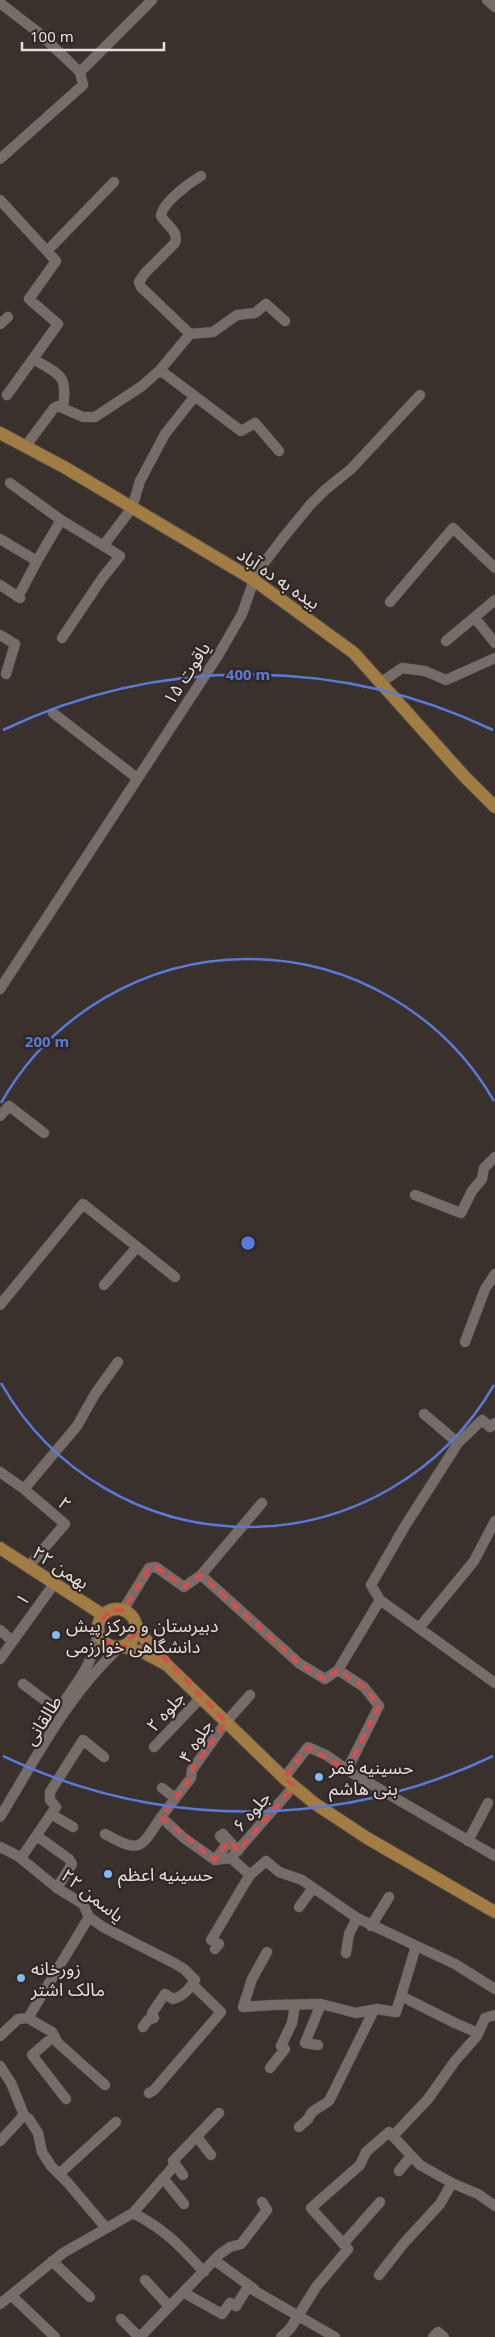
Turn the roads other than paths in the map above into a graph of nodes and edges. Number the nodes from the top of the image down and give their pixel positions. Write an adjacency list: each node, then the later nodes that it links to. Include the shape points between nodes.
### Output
1 (152, 0): 5 (street)
2 (487, 0): 4 (street)
3 (0, 3): 5 (street, via 39,32)
4 (495, 7)
5 (80, 72): 6 (street, via 83,85)
6 (0, 159)
7 (201, 176): 12 (street, via 162,211 161,216 174,231 175,243 139,282)
8 (114, 182): 10 (street)
9 (0, 200): 10 (street)
10 (47, 251): 13 (street, via 56,261 29,299 58,324)
11 (284, 321): 12 (street, via 266,304 255,313 237,315 213,332)
12 (190, 334): 14 (street)
13 (33, 359): 16 (street); 18 (street, via 61,376 66,389)
14 (160, 370): 17 (street); 18 (street, via 142,386 95,416 83,417)
15 (420, 394): 29 (street, یاقوت ۱۵, via 351,469 310,505 261,566)
16 (7, 395)
17 (195, 396): 21 (street, via 241,431 255,423); 23 (street, via 165,434 140,481)
18 (63, 408): 20 (street, via 58,406 49,412)
19 (0, 433): 20 (main road, بیده به ده آباد)
20 (25, 447): 23 (main road, بیده به ده آباد)
21 (279, 451)
22 (10, 483): 24 (street)
23 (132, 508): 26 (street); 29 (main road, بیده به ده آباد)
24 (61, 520): 26 (street); 27 (street)
25 (0, 538): 27 (street)
26 (103, 546): 35 (street, via 120,556)
27 (37, 561): 30 (street, via 19,597)
28 (495, 568): 32 (street, via 453,528)
29 (254, 580): 40 (main road, بیده به ده آباد, via 354,653); 42 (street, یاقوت ۱۵, via 242,614)
30 (0, 585)
31 (495, 600): 33 (street)
32 (390, 602)
33 (474, 618): 36 (street); 37 (street)
34 (0, 635): 39 (street, via 16,644)
35 (62, 638)
36 (446, 641)
37 (495, 643)
38 (494, 662): 40 (street, via 446,680 425,671 402,668)
39 (6, 674)
40 (380, 683): 43 (main road, بیده به ده آباد)
41 (53, 713): 42 (street)
42 (137, 778): 44 (street, یاقوت ۱۵)
43 (495, 807)
44 (4, 973): 45 (street, یاقوت ۱۵)
45 (0, 989)
46 (0, 1116): 47 (street, via 9,1106)
47 (44, 1134)
48 (495, 1157): 49 (street, via 484,1168 482,1179 461,1213)
49 (415, 1194)
50 (137, 1247): 52 (street); 53 (street); 54 (street, via 83,1204)
51 (495, 1274): 55 (street, via 485,1289)
52 (175, 1277)
53 (104, 1285)
54 (1, 1301)
55 (464, 1342)
56 (118, 1362): 61 (street, via 94,1394 77,1426)
57 (424, 1414): 59 (street)
58 (495, 1423): 59 (street, via 490,1427 482,1420)
59 (458, 1443): 68 (street, via 371,1585)
60 (0, 1472): 61 (street)
61 (24, 1489): 65 (street, ۲, via 65,1524)
62 (262, 1503): 66 (street)
63 (495, 1521): 72 (street, via 474,1561)
64 (0, 1548): 65 (main road, ۲۲ بهمن)
65 (28, 1567): 67 (main road, ۲۲ بهمن)
66 (201, 1575): 69 (street, via 184,1587 156,1567 150,1568); 79 (street, via 300,1664 325,1679)
67 (54, 1584): 70 (main road, ۲۲ بهمن); 75 (street, ۱)
68 (380, 1600): 72 (street); 79 (street)
69 (123, 1610): 70 (main road, via 111,1610); 71 (main road)
70 (103, 1615): 74 (main road)
71 (135, 1623): 76 (main road, via 134,1636); 78 (main road)
72 (420, 1628): 80 (street)
73 (0, 1630): 75 (street)
74 (98, 1630): 76 (main road, via 108,1645); 84 (street, طالقانی, via 90,1662)
75 (12, 1641): 77 (street, ۱)
76 (122, 1647): 78 (main road, via 143,1652); 96 (street, طالقانی, via 97,1670 72,1702)
77 (0, 1659)
78 (167, 1665): 83 (main road)
79 (338, 1670): 88 (street, via 364,1686 379,1706)
80 (495, 1683)
81 (24, 1684): 84 (street)
82 (250, 1695): 85 (street, جلوه ۴)
83 (200, 1696): 85 (main road); 86 (street, جلوه ۲)
84 (59, 1711): 94 (street, طالقانی)
85 (226, 1722): 89 (main road); 92 (street, جلوه ۴)
86 (154, 1748)
87 (104, 1757): 95 (street, via 83,1740 50,1792 50,1800 56,1807)
88 (347, 1770): 89 (street, via 308,1747); 101 (street)
89 (284, 1778): 90 (main road)
90 (294, 1786): 103 (street, جلوه ۶); 112 (main road, via 338,1820)
91 (162, 1788): 92 (street)
92 (175, 1798): 97 (street, جلوه ۴)
93 (488, 1803): 101 (street)
94 (0, 1804)
95 (51, 1814): 98 (street); 100 (street)
96 (0, 1816)
97 (161, 1817): 99 (street, جلوه ۴, via 137,1847); 106 (street)
98 (73, 1827)
99 (105, 1834)
100 (37, 1836): 105 (street); 108 (street, via 70,1859 72,1864)
101 (468, 1841): 104 (street)
102 (0, 1847): 105 (street, یاسمن ۲۲)
103 (235, 1855): 106 (street); 106 (street, via 223,1834 220,1836 227,1844); 107 (street)
104 (495, 1856)
105 (21, 1858): 108 (street, یاسمن ۲۲)
106 (215, 1860)
107 (250, 1875): 109 (street, via 266,1861 279,1872 302,1880); 117 (street, via 211,1940 219,1944)
108 (57, 1888): 113 (street, یاسمن ۲۲, via 83,1904)
109 (313, 1888): 111 (street); 114 (street)
110 (389, 1897): 115 (street)
111 (299, 1907)
112 (495, 1912)
113 (89, 1917): 120 (street, یاسمن ۲۲, via 184,1969); 127 (street)
114 (357, 1918): 115 (street); 119 (street, via 349,1934)
115 (371, 1926): 116 (street)
116 (416, 1946): 121 (street, via 455,1964); 122 (street)
117 (215, 1949)
118 (268, 1952): 124 (street, via 252,1979 243,2007)
119 (346, 1953)
120 (193, 1982): 128 (street, via 180,1997 173,1999 165,1994 152,2013 154,2018 148,2020); 136 (street, یاسمن ۲۲, via 224,2010)
121 (495, 1989)
122 (401, 1996): 125 (street, via 396,2012); 129 (street)
123 (321, 2004): 124 (street); 125 (street, via 356,2013); 132 (street, via 305,2043)
124 (295, 2005): 134 (street, via 292,2023 282,2046 285,2048)
125 (374, 2010): 141 (street, via 329,2101 312,2112)
126 (492, 2014): 129 (street)
127 (28, 2018): 130 (street, via 18,2019); 131 (street)
128 (144, 2027)
129 (478, 2032): 142 (street, via 428,2099)
130 (0, 2036)
131 (54, 2036): 135 (street); 137 (street, via 32,2054)
132 (318, 2045)
133 (0, 2066): 139 (street)
134 (270, 2068)
135 (105, 2085)
136 (149, 2092)
137 (66, 2099)
138 (219, 2113): 143 (street)
139 (24, 2115): 144 (street); 149 (street, via 38,2132 42,2152 50,2166)
140 (116, 2122): 149 (street)
141 (299, 2127)
142 (393, 2136): 146 (street); 159 (street, via 389,2132 378,2141 366,2152 360,2166 311,2208)
143 (197, 2137): 145 (street); 147 (street)
144 (0, 2142)
145 (212, 2156)
146 (411, 2156): 148 (street); 152 (street, via 420,2165)
147 (174, 2161): 150 (street); 151 (street, via 174,2166)
148 (399, 2172)
149 (59, 2174): 158 (street)
150 (183, 2175)
151 (163, 2178): 155 (street); 157 (street)
152 (452, 2183): 156 (street, via 478,2194); 163 (street, via 440,2204)
153 (262, 2202): 160 (street, via 267,2210 241,2244 230,2247)
154 (380, 2202): 159 (street)
155 (184, 2204)
156 (495, 2206)
157 (134, 2213): 158 (street); 162 (street, via 174,2238)
158 (106, 2228): 161 (street)
159 (343, 2244): 171 (street, via 348,2249)
160 (214, 2260): 162 (street); 168 (street)
161 (52, 2261): 165 (street); 167 (street)
162 (204, 2272): 170 (street)
163 (379, 2275)
164 (145, 2280): 170 (street)
165 (11, 2295): 169 (street); 173 (street)
166 (188, 2295): 168 (street, via 222,2314 230,2304 236,2306 248,2287)
167 (90, 2297)
168 (267, 2298): 171 (street)
169 (0, 2304)
170 (169, 2306): 174 (street)
171 (297, 2316): 175 (street); 176 (street)
172 (121, 2319): 174 (street)
173 (54, 2337)
174 (139, 2337)
175 (281, 2337)
176 (335, 2337)
177 (433, 2337): 178 (street, via 438,2332)
178 (444, 2337)

